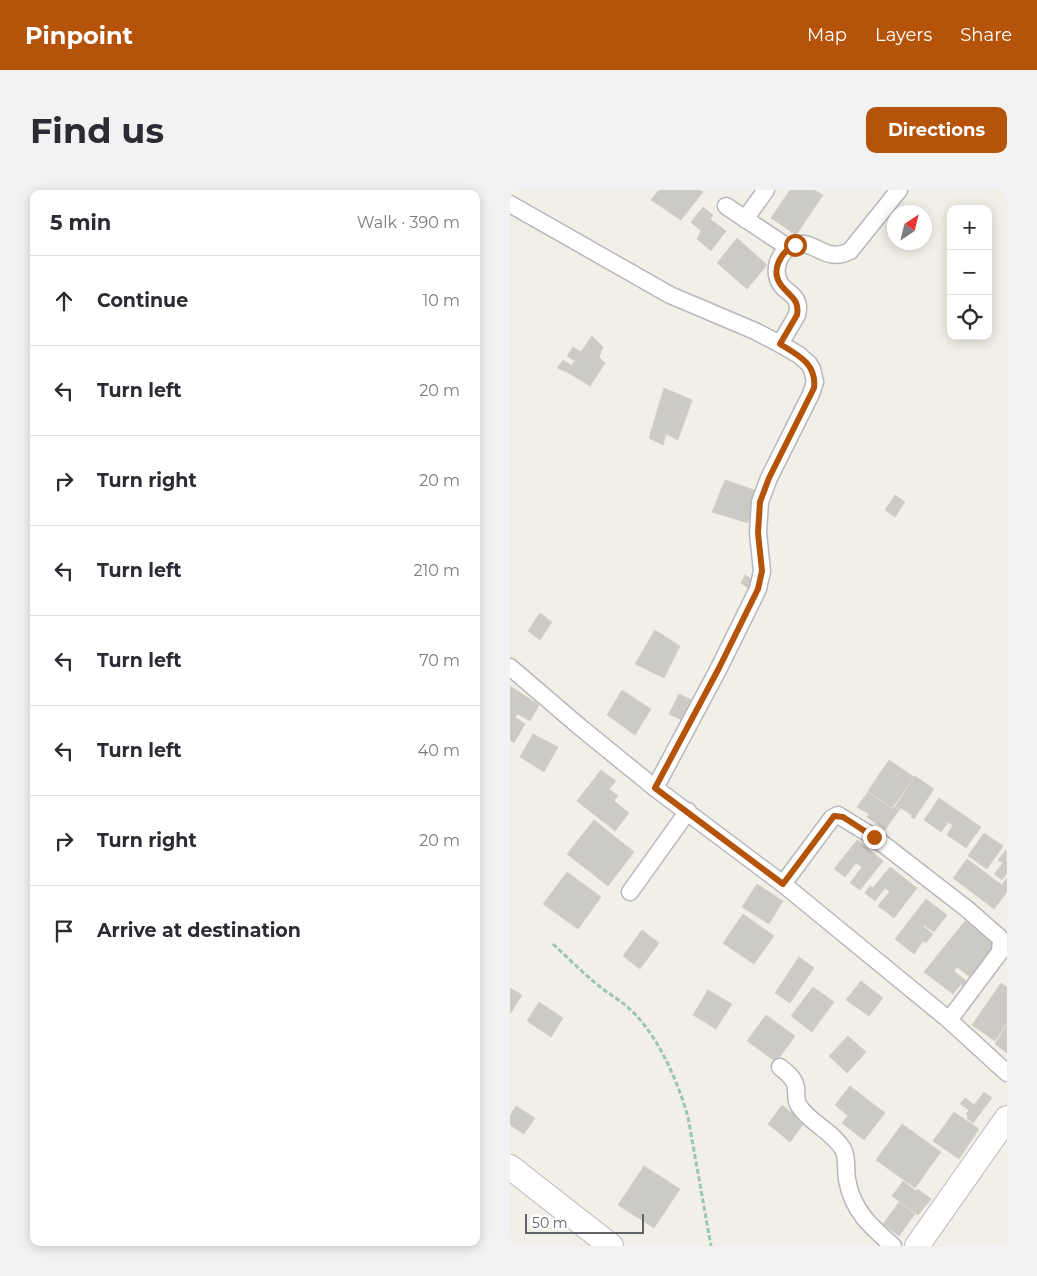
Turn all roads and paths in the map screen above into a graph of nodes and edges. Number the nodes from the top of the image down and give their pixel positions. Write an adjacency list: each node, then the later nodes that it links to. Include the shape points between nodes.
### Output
1 (766, 190): 5 (street)
2 (899, 190): 6 (street, via 850,251 832,255 808,245)
3 (726, 206): 5 (street)
4 (512, 210): 7 (street, via 670,295)
5 (745, 218): 6 (street)
6 (789, 248): 7 (street, via 780,257 777,276 796,300 798,310)
7 (780, 344): 9 (street, via 809,364 814,382 762,496 758,517 762,560 760,581 719,668)
8 (510, 667): 9 (street)
9 (655, 788): 10 (street)
10 (688, 812): 11 (street); 12 (street)
11 (783, 884): 14 (street); 14 (street, via 832,818 838,815 874,837 966,909 999,937 1000,952)
12 (630, 892)
13 (553, 944): 20 (path, via 633,1012 651,1035 668,1066 688,1117)
14 (949, 1020): 16 (street)
15 (780, 1067): 21 (street, via 795,1083 800,1107 844,1151 847,1178 856,1208)
16 (1007, 1073)
17 (1007, 1118): 22 (main road)
18 (510, 1167): 19 (main road)
19 (610, 1246)
20 (711, 1246)
21 (893, 1246)
22 (917, 1246)

